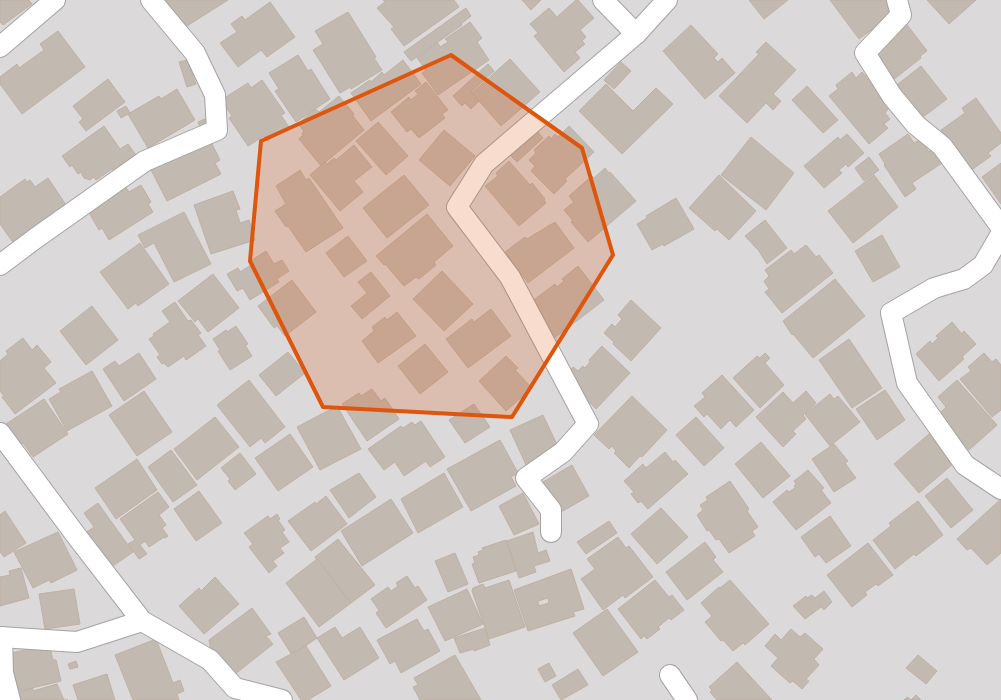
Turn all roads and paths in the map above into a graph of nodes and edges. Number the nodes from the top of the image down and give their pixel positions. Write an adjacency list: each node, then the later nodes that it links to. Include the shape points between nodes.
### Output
1 (56, 0): 7 (street)
2 (151, 0): 10 (street, via 195,53 215,94 217,130 145,161)
3 (603, 0): 6 (street)
4 (667, 0): 6 (street)
5 (897, 0): 8 (street, via 901,15 865,53 892,96 916,125 942,146)
6 (636, 34): 13 (street, via 484,164 457,207 510,277 588,424 564,452 526,478 551,510)
7 (0, 47)
8 (1001, 227)
9 (1001, 234): 12 (street, via 983,265 964,279 934,288 891,313 907,383 965,465)
10 (0, 265)
11 (0, 432): 14 (street)
12 (1001, 489)
13 (551, 532)
14 (142, 621): 15 (street, via 77,642); 18 (street, via 210,660 236,688)
15 (1, 637): 17 (street)
16 (670, 675): 19 (street)
17 (10, 700)
18 (282, 700)
19 (687, 700)

